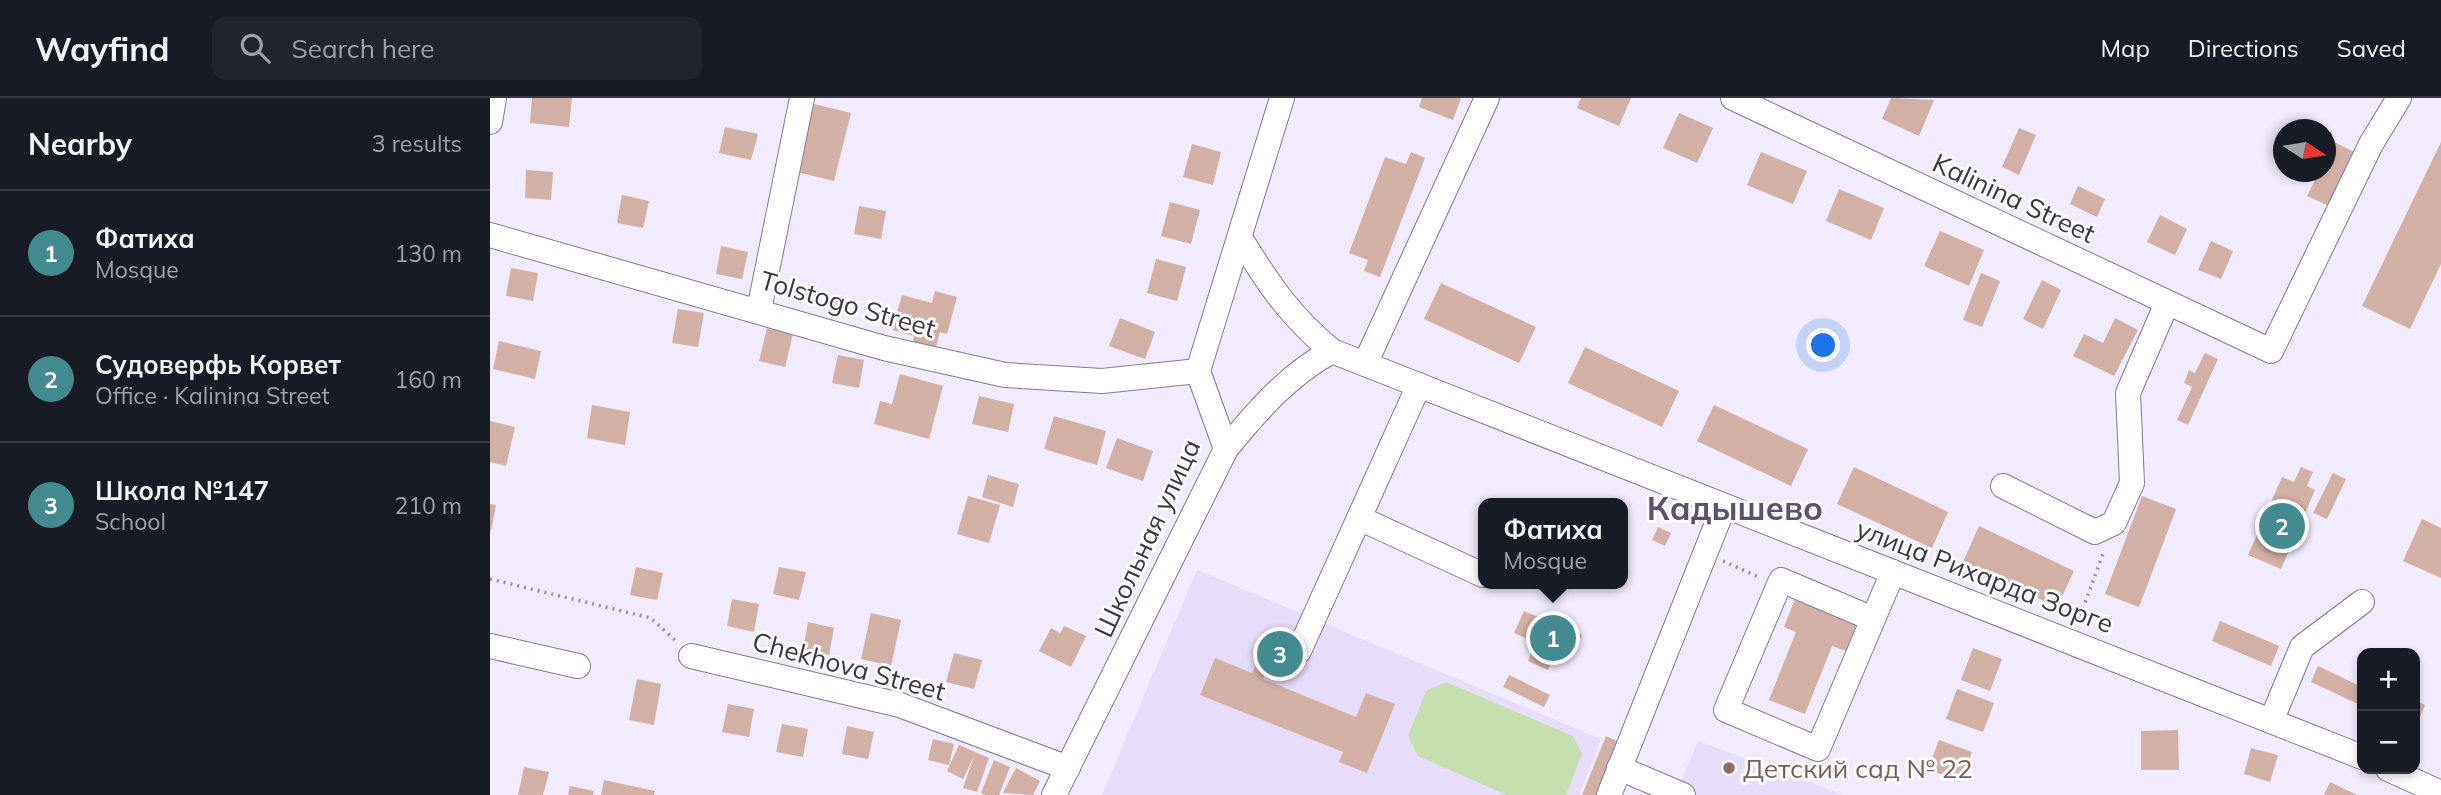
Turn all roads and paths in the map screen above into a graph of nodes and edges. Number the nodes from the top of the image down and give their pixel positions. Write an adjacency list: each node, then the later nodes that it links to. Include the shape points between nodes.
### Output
1 (494, 98): 7 (street)
2 (802, 98): 11 (street)
3 (1282, 98): 9 (street)
4 (1487, 98): 13 (street)
5 (1733, 98): 10 (street, Kalinina Street)
6 (2399, 98): 10 (street, Kalinina Street, via 2371,144 2271,351)
7 (490, 122)
8 (490, 235): 11 (street, Tolstogo Street)
9 (1240, 238): 12 (street, улица Рихарда Зорге, via 1297,322); 14 (street)
10 (2167, 303): 20 (street, via 2128,393 2132,483)
11 (759, 310): 14 (street, Tolstogo Street, via 884,348 1005,375 1102,381)
12 (1332, 351): 13 (street, улица Рихарда Зорге); 16 (street, via 1280,388)
13 (1364, 364): 15 (street, улица Рихарда Зорге)
14 (1198, 371): 16 (street, Школьная улица)
15 (1419, 385): 18 (street, улица Рихарда Зорге); 19 (street)
16 (1226, 449): 35 (street, Школьная улица)
17 (2003, 486): 20 (street, via 2095,532)
18 (1724, 506): 21 (street); 22 (street, улица Рихарда Зорге)
19 (1359, 517): 23 (street); 30 (street)
20 (2114, 523): 28 (path)
21 (1708, 541): 25 (path, via 1716,557); 36 (street)
22 (1893, 572): 27 (street); 28 (street, улица Рихарда Зорге)
23 (1478, 573)
24 (490, 579): 31 (path, via 651,618)
25 (1779, 586): 27 (street, via 1781,580); 27 (street, via 1726,710 1818,749)
26 (2362, 602): 33 (street, via 2302,647)
27 (1873, 620)
28 (2071, 641): 33 (street, улица Рихарда Зорге)
29 (490, 646): 32 (street)
30 (1299, 651)
31 (691, 656): 35 (street, Chekhova Street, via 900,705)
32 (578, 667)
33 (2272, 719): 34 (street, улица Рихарда Зорге)
34 (2357, 755)
35 (1068, 768): 39 (street, Школьная улица)
36 (1619, 768): 40 (street); 41 (street)
37 (2399, 774): 38 (street)
38 (2441, 793)
39 (1054, 795)
40 (1609, 795)
41 (1683, 795)

